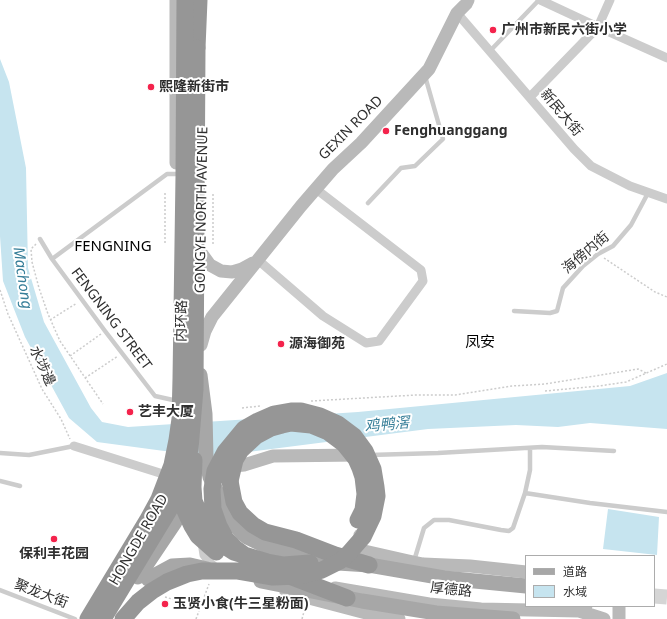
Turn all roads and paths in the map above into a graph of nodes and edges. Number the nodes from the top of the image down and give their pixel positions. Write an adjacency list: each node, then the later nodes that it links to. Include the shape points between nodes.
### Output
1 (176, 0): 16 (street)
2 (184, 0): 16 (main road, GONGYE NORTH AVENUE); 48 (highway, 内环路, bridge, via 184,176)
3 (191, 0): 16 (street)
4 (197, 0): 48 (highway, 内环路, bridge, via 195,382)
5 (203, 0): 16 (main road, GONGYE NORTH AVENUE)
6 (458, 0): 10 (street, GEXIN ROAD)
7 (468, 0): 10 (street, GEXIN ROAD)
8 (540, 0): 11 (street); 12 (lane)
9 (610, 0): 11 (street)
10 (457, 13): 12 (street, 新民大街); 14 (street, GEXIN ROAD)
11 (598, 27): 13 (street); 15 (street)
12 (490, 51): 15 (street, 新民大街)
13 (667, 58)
14 (424, 74): 18 (street, GEXIN ROAD); 23 (lane, via 443,139 415,166 400,168)
15 (530, 97): 21 (street, 新民大街, via 591,166)
16 (188, 130): 17 (main road, GONGYE NORTH AVENUE); 17 (main road, GONGYE NORTH AVENUE)
17 (188, 172): 26 (main road, GONGYE NORTH AVENUE); 28 (lane, via 167,174); 43 (street); 48 (main road, GONGYE NORTH AVENUE)
18 (316, 189): 29 (street, GEXIN ROAD); 29 (street, via 421,270 423,281 379,341 366,343 323,316)
19 (165, 192): 25 (path)
20 (213, 192): 26 (path)
21 (648, 193): 22 (street, 新民大街); 27 (lane, 海傍内街, via 631,225 613,246)
22 (667, 199)
23 (368, 203)
24 (40, 239): 28 (lane, FENGNING STREET); 34 (path, via 31,249 32,262)
25 (165, 243)
26 (202, 250): 29 (street, via 210,265 221,272 242,269); 36 (main road, GONGYE NORTH AVENUE); 48 (street)
27 (598, 254): 31 (path, via 654,292); 33 (lane, 海傍内街, via 563,288 557,312)
28 (52, 258): 32 (lane, FENGNING STREET)
29 (258, 260): 36 (street, GEXIN ROAD, via 212,317)
30 (0, 290): 49 (path, 水埗邊, via 8,314 42,389)
31 (667, 297)
32 (82, 300): 34 (path); 35 (lane, FENGNING STREET)
33 (514, 311)
34 (50, 320): 38 (path)
35 (105, 331): 37 (lane, FENGNING STREET); 38 (path)
36 (201, 345): 48 (main road, GONGYE NORTH AVENUE, via 200,374)
37 (122, 353): 41 (path); 43 (lane, FENGNING STREET, via 155,396)
38 (70, 356): 41 (path)
39 (667, 364): 40 (path)
40 (646, 373): 42 (path, via 626,382); 44 (path, via 638,369 455,395)
41 (85, 378): 45 (path)
42 (545, 391)
43 (173, 400): 48 (street)
44 (310, 401)
45 (103, 404)
46 (265, 406): 47 (path)
47 (242, 408)
48 (189, 420): 54 (main road, bridge); 54 (main road); 62 (highway, bridge, via 194,501 210,531 220,543 234,552 284,565 309,564 335,551 358,521 363,510 365,494 363,477 358,464 344,444 320,428 306,424 282,424 256,436 241,450 235,460 230,481 234,502 246,520 265,532); 71 (highway, bridge, via 177,463 178,482 181,502 198,536 217,553 235,563); 84 (highway, 内环路, bridge, via 158,499)
49 (74, 446): 52 (lane, via 29,455); 55 (street)
50 (530, 449): 51 (lane, via 542,447); 53 (lane); 58 (lane, via 530,470)
51 (614, 451)
52 (0, 453)
53 (361, 455): 54 (street, via 273,456 244,465 220,467); 64 (street, via 369,485 368,503 360,529)
54 (186, 458): 55 (street); 60 (main road, via 210,477 217,496); 61 (main road, HONGDE ROAD, via 188,493); 75 (main road, HONGDE ROAD, via 168,488 154,520)
55 (163, 474): 63 (street, via 148,508)
56 (0, 480): 57 (lane)
57 (20, 486)
58 (525, 493): 59 (lane); 65 (lane, via 513,528 509,531 449,520 434,520 424,528)
59 (667, 512)
60 (242, 533): 66 (main road, via 263,546 314,560); 68 (street, via 226,521 220,520 211,520 203,532 204,555 214,567)
61 (167, 534): 69 (street, HONGDE ROAD); 85 (main road, HONGDE ROAD)
62 (296, 540): 64 (highway); 66 (highway, via 335,555)
63 (123, 548): 75 (street); 83 (street)
64 (360, 550): 65 (street, 厚德路)
65 (413, 562): 67 (street, 厚德路)
66 (369, 564): 73 (main road, via 444,578)
67 (525, 572)
68 (226, 574): 69 (main road, via 190,565 179,565 163,570); 70 (main road)
69 (148, 579): 86 (street, HONGDE ROAD)
70 (251, 579): 77 (main road); 89 (street, via 308,599)
71 (311, 579): 71 (highway, bridge, via 349,554 363,537 373,516 377,496 373,469 365,451 346,429 311,413 283,412 250,425 238,435 225,452 215,471 212,489 213,509 226,539 250,559); 77 (highway); 81 (street, 厚德路, via 454,607); 86 (highway, bridge, via 273,577 238,571 202,571 187,574 152,591 138,602)
72 (209, 582): 78 (path)
73 (525, 586)
74 (0, 590): 82 (lane, 聚龙大街)
75 (108, 593): 84 (main road, HONGDE ROAD)
76 (164, 596): 78 (path)
77 (347, 598): 90 (main road, via 436,613)
78 (200, 607): 87 (path)
79 (619, 607): 92 (street)
80 (305, 608): 88 (path)
81 (582, 608): 91 (street, 厚德路)
82 (75, 619)
83 (79, 619)
84 (95, 619)
85 (112, 619)
86 (124, 619)
87 (196, 619)
88 (302, 619)
89 (399, 619)
90 (513, 619)
91 (604, 619)
92 (619, 619)

